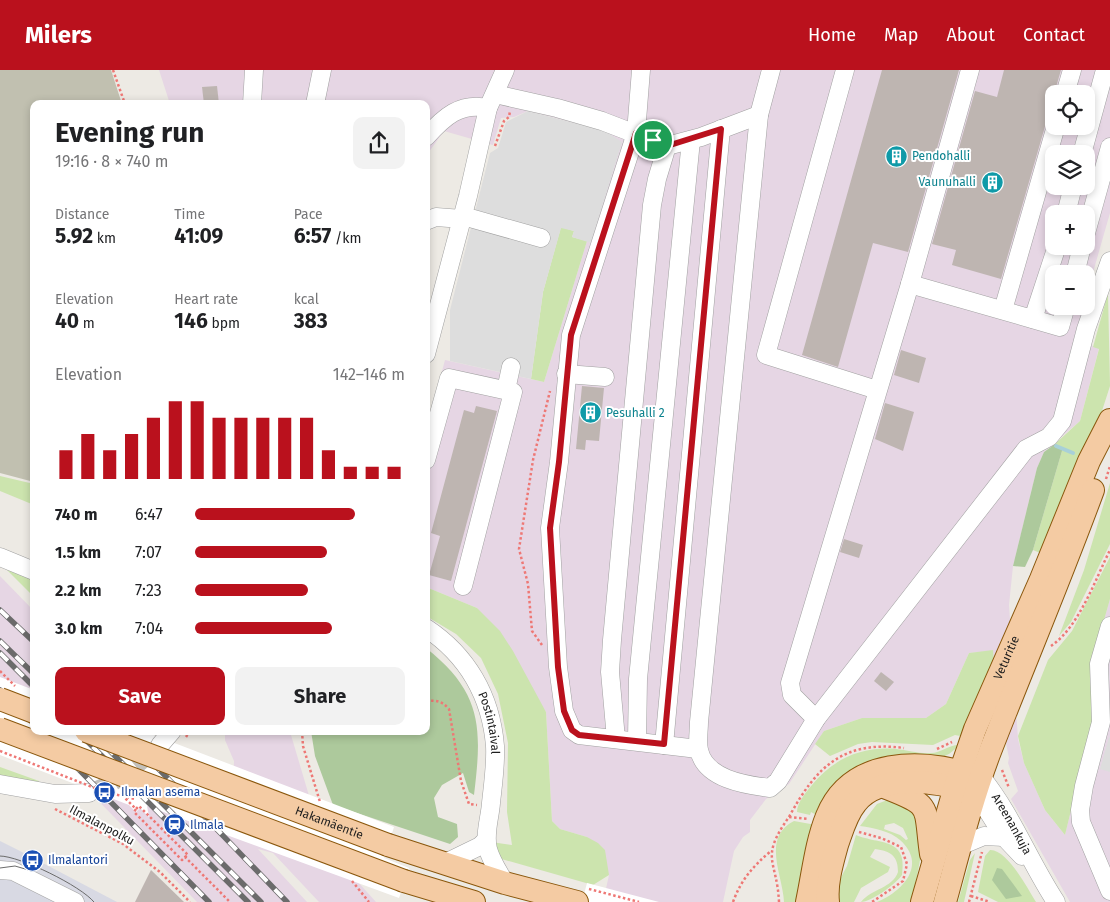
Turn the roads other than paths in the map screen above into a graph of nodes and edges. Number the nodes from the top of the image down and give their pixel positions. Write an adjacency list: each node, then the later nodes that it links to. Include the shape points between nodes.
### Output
1 (254, 70): 11 (street)
2 (322, 70): 12 (street)
3 (506, 70): 13 (street)
4 (641, 70): 17 (street)
5 (771, 70): 14 (street)
6 (845, 70): 38 (street, via 766,355)
7 (970, 70): 29 (street)
8 (1072, 70): 10 (street)
9 (1105, 70): 20 (street)
10 (1068, 85)
11 (252, 100)
12 (316, 100)
13 (492, 101): 16 (street, via 454,111); 17 (street, via 557,108); 24 (street)
14 (759, 115): 15 (street); 56 (street)
15 (721, 129): 19 (street); 54 (street)
16 (430, 132)
17 (636, 133): 21 (street); 35 (street, via 571,335)
18 (1053, 135): 30 (street)
19 (691, 140): 21 (street); 53 (street, via 638,680)
20 (1084, 145)
21 (667, 146): 52 (street, via 652,205 612,640 610,672)
22 (1110, 147): 23 (street)
23 (1094, 205)
24 (462, 217): 25 (street); 26 (street); 33 (street)
25 (430, 219)
26 (542, 238)
27 (1054, 255): 32 (street)
28 (1110, 263): 48 (street, via 1086,330 1067,406 1056,430 1026,449)
29 (910, 284): 30 (street); 38 (street)
30 (1003, 310): 32 (street)
31 (1063, 315): 32 (street, via 1060,326)
32 (1033, 319)
33 (430, 339)
34 (511, 367): 37 (street)
35 (566, 374): 36 (street); 52 (street, via 550,528 563,702 572,730 579,735)
36 (605, 378)
37 (506, 390): 40 (street, via 449,378); 43 (street, via 513,392)
38 (877, 390): 48 (street, via 790,683 792,695)
39 (1110, 419): 57 (main road, Veturitie, via 975,729); 59 (main road, Veturitie, via 1102,466)
40 (430, 446)
41 (0, 556): 42 (street)
42 (30, 569)
43 (463, 586)
44 (1110, 626): 70 (street, via 1099,664 1101,722 1080,810 1081,822)
45 (430, 631): 63 (street, Postintaival, via 466,662 480,686 491,717 495,747)
46 (0, 699): 47 (main road, bridge)
47 (30, 710)
48 (816, 719): 56 (street, via 778,781 770,788 751,786 712,771)
49 (0, 729): 73 (main road, bridge, via 404,882)
50 (97, 735): 66 (main road, Hakamäentie, bridge)
51 (169, 735): 55 (street)
52 (616, 739): 53 (street)
53 (637, 741): 54 (street)
54 (664, 744): 56 (street)
55 (160, 745)
56 (698, 748)
57 (957, 779): 59 (main road); 60 (main road, via 897,782); 65 (main road, Veturitie, via 941,841); 74 (main road, via 905,765 872,770 847,787 828,815)
58 (0, 784): 61 (street, via 55,794)
59 (979, 786): 62 (street, Areenankuja); 64 (main road, Veturitie); 68 (street, Areenankuja, via 1005,809)
60 (883, 787): 65 (main road, via 920,803 927,815); 75 (main road, via 868,792 849,813 828,883)
61 (89, 793)
62 (1004, 837): 64 (street, Areenankuja, via 984,836); 68 (street, Areenankuja)
63 (486, 840): 66 (street); 69 (street, via 490,856)
64 (960, 846): 77 (main road, Veturitie)
65 (932, 861): 76 (main road, Veturitie)
66 (443, 864): 69 (main road, Hakamäentie)
67 (0, 870): 72 (street, via 13,871)
68 (1037, 873): 78 (street, Areenankuja)
69 (505, 882): 71 (main road, Hakamäentie)
70 (1110, 891)
71 (581, 895)
72 (75, 902)
73 (474, 902)
74 (807, 902)
75 (828, 902)
76 (922, 902)
77 (945, 902)
78 (1056, 902)

